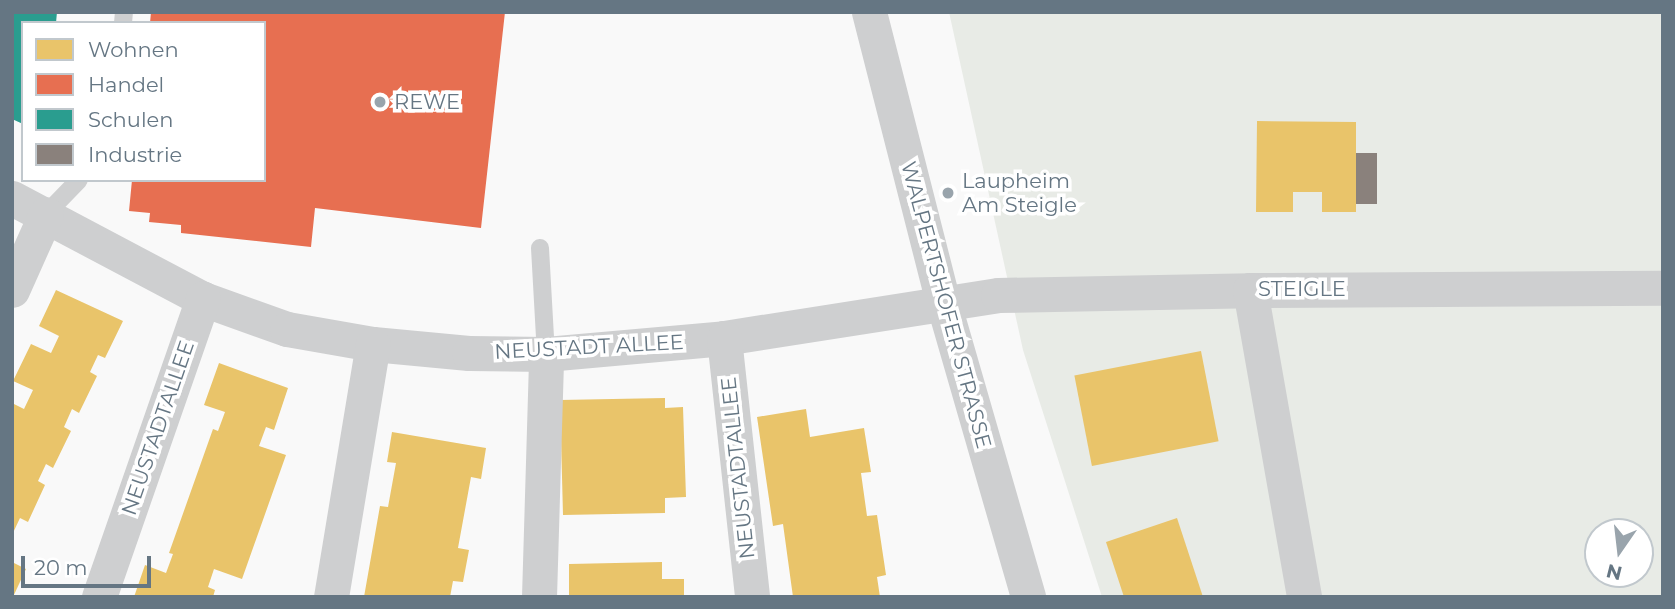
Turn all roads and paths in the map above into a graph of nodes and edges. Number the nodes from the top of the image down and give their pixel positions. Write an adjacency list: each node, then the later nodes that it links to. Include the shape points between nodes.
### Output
1 (869, 12): 10 (street, WALPERTSHOFER STRASSE)
2 (77, 182): 4 (lane)
3 (12, 198): 4 (street, NEUSTADT ALLEE)
4 (46, 214): 8 (street); 9 (street, NEUSTADT ALLEE)
5 (540, 248): 13 (lane)
6 (1663, 288): 7 (street, STEIGLE)
7 (1250, 289): 10 (street, STEIGLE, via 998,295); 19 (street)
8 (12, 290)
9 (203, 299): 12 (street, NEUSTADT ALLEE, via 287,329); 14 (street, NEUSTADTALLEE)
10 (943, 302): 11 (street, NEUSTADT ALLEE); 18 (street, WALPERTSHOFER STRASSE)
11 (724, 338): 13 (street, NEUSTADT ALLEE); 17 (street, NEUSTADTALLEE)
12 (373, 344): 13 (street, NEUSTADT ALLEE); 15 (street)
13 (546, 354): 16 (street)
14 (99, 597)
15 (331, 597)
16 (539, 597)
17 (752, 597)
18 (1028, 597)
19 (1304, 597)

